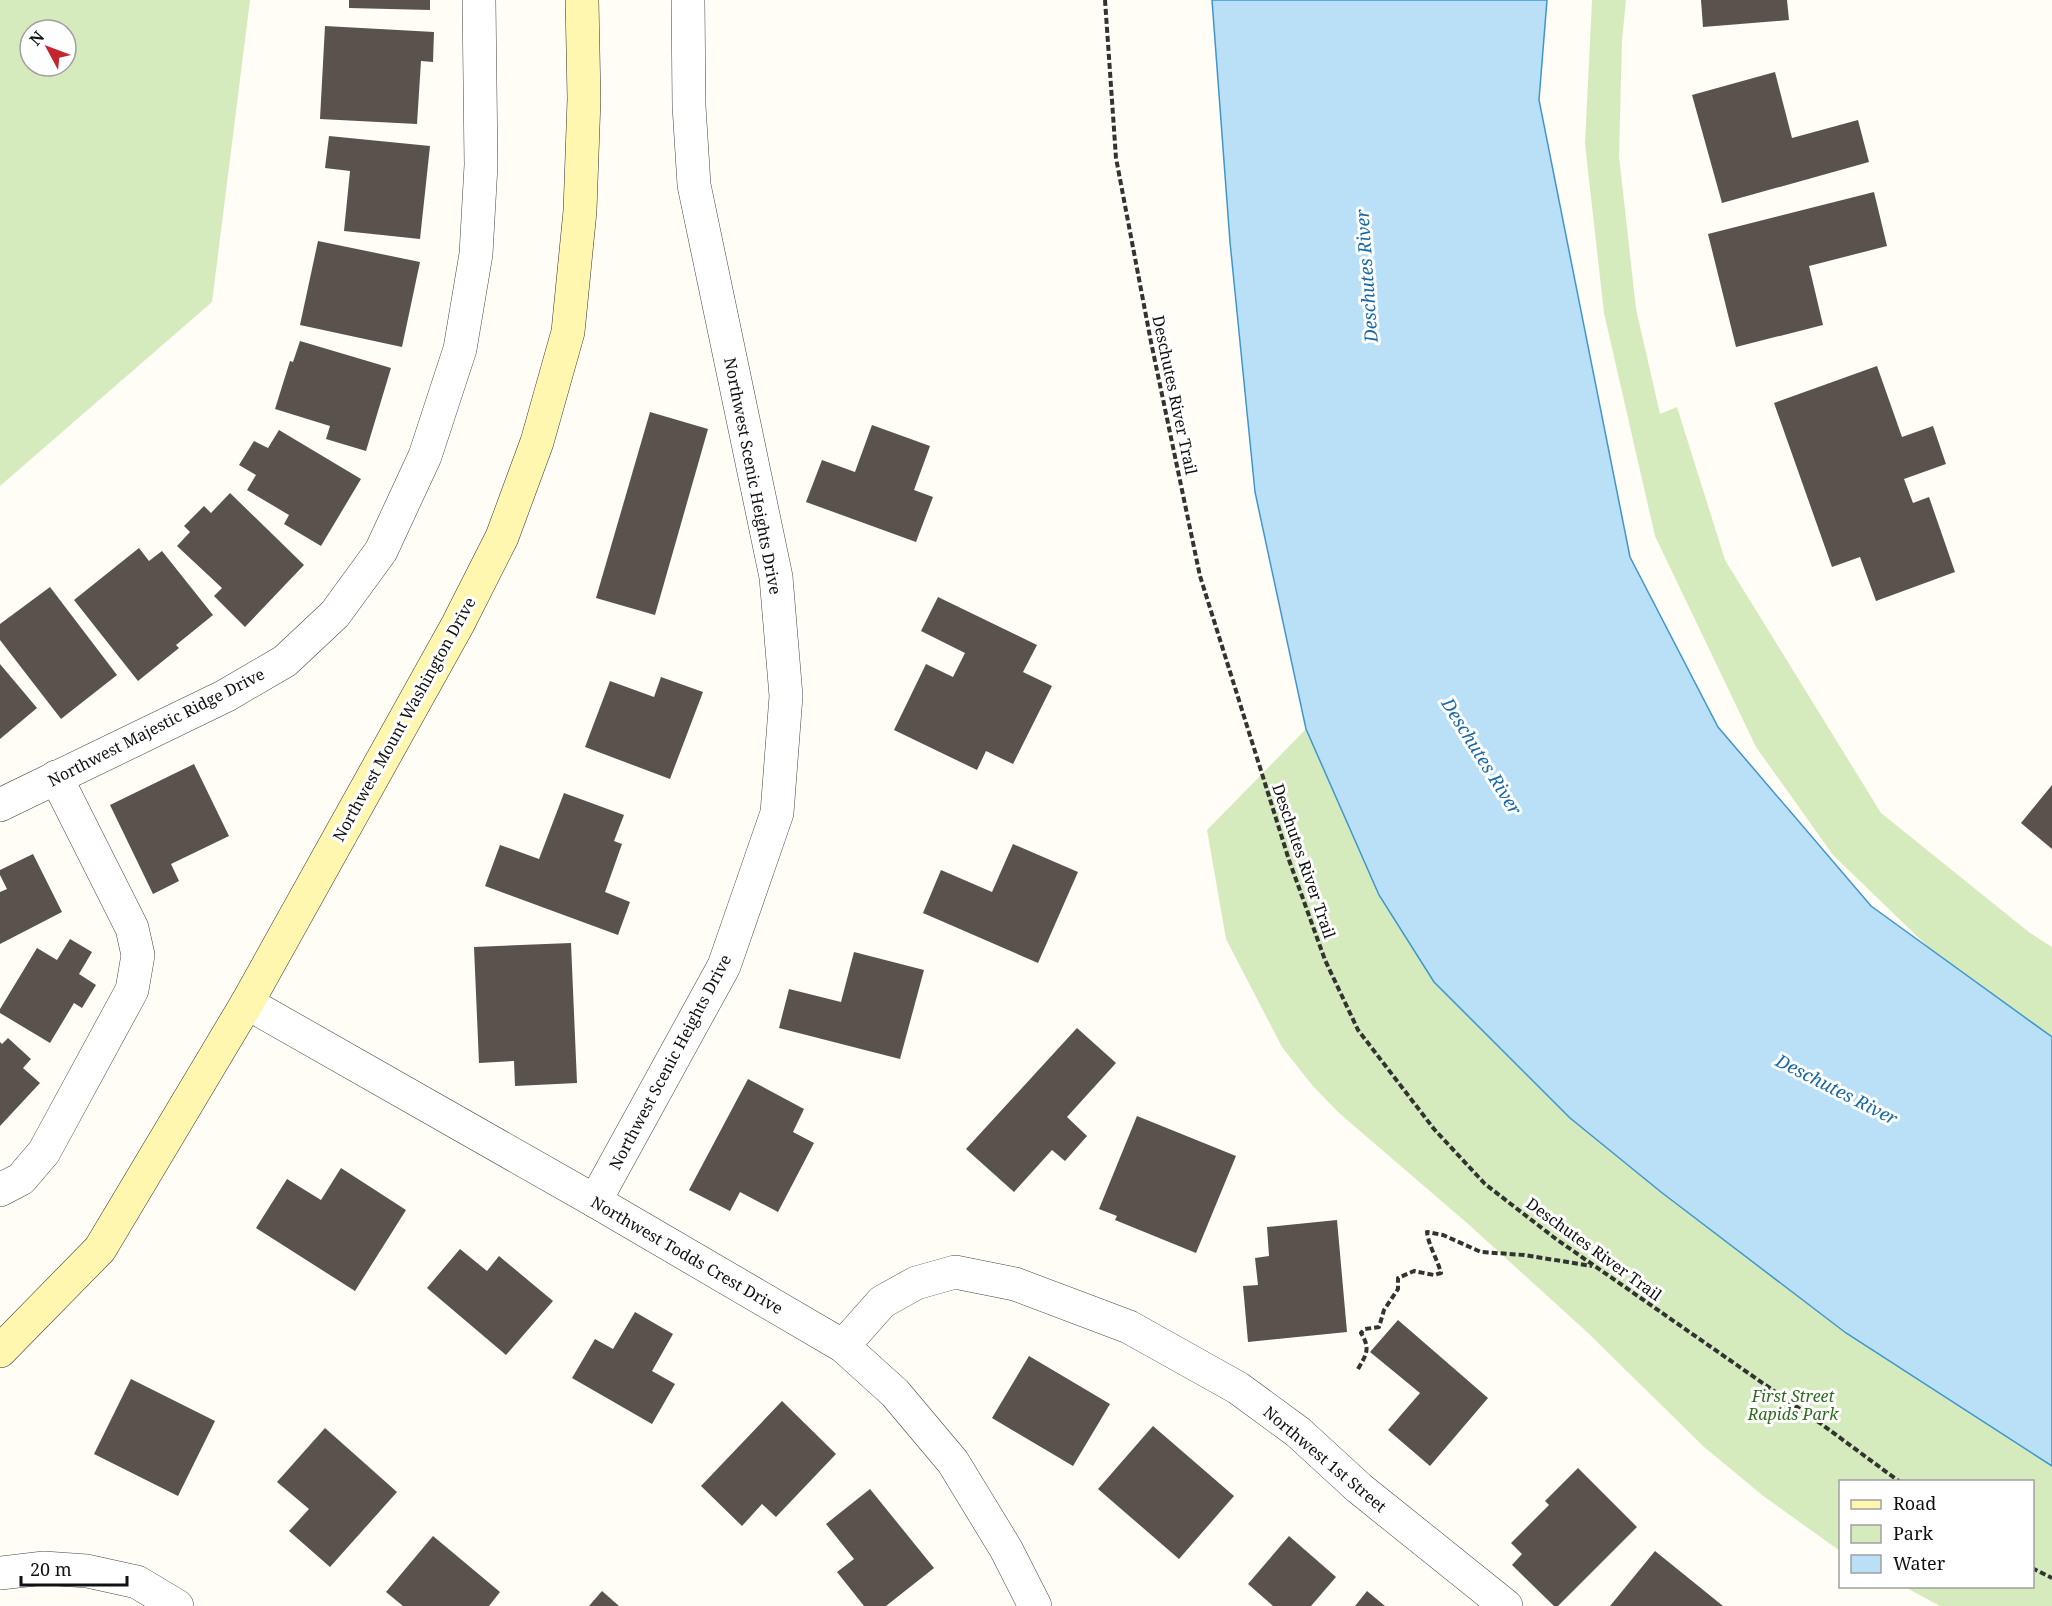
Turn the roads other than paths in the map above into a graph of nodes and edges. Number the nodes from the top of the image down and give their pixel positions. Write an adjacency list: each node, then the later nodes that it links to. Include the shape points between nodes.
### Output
1 (479, 0): 4 (street, Northwest Majestic Ridge Drive, via 482,165 476,254 460,349 425,456 381,551 334,614 285,661 225,696)
2 (582, 0): 6 (main road, Northwest Mount Washington Drive, via 584,99 576,255 568,332 537,442 502,537 458,624)
3 (688, 0): 8 (street, Northwest Scenic Heights Drive, via 694,185 776,577 786,696 777,813 724,966)
4 (56, 777): 5 (street, Northwest Majestic Ridge Drive); 7 (street, via 132,928 138,955 132,990 44,1152 21,1179)
5 (0, 805)
6 (247, 1003): 8 (street, Northwest Todds Crest Drive); 10 (main road, Northwest Mount Washington Drive, via 100,1248)
7 (0, 1191)
8 (595, 1201): 9 (street, Northwest Todds Crest Drive)
9 (843, 1346): 13 (street, Northwest Todds Crest Drive, via 895,1393 953,1462 1006,1549); 14 (street, Northwest 1st Street, via 882,1302 916,1283 955,1272 1015,1284 1129,1328 1238,1388 1298,1432 1359,1488)
10 (0, 1351)
11 (0, 1573): 12 (street, via 87,1571 137,1581)
12 (177, 1606)
13 (1035, 1606)
14 (1506, 1606)

